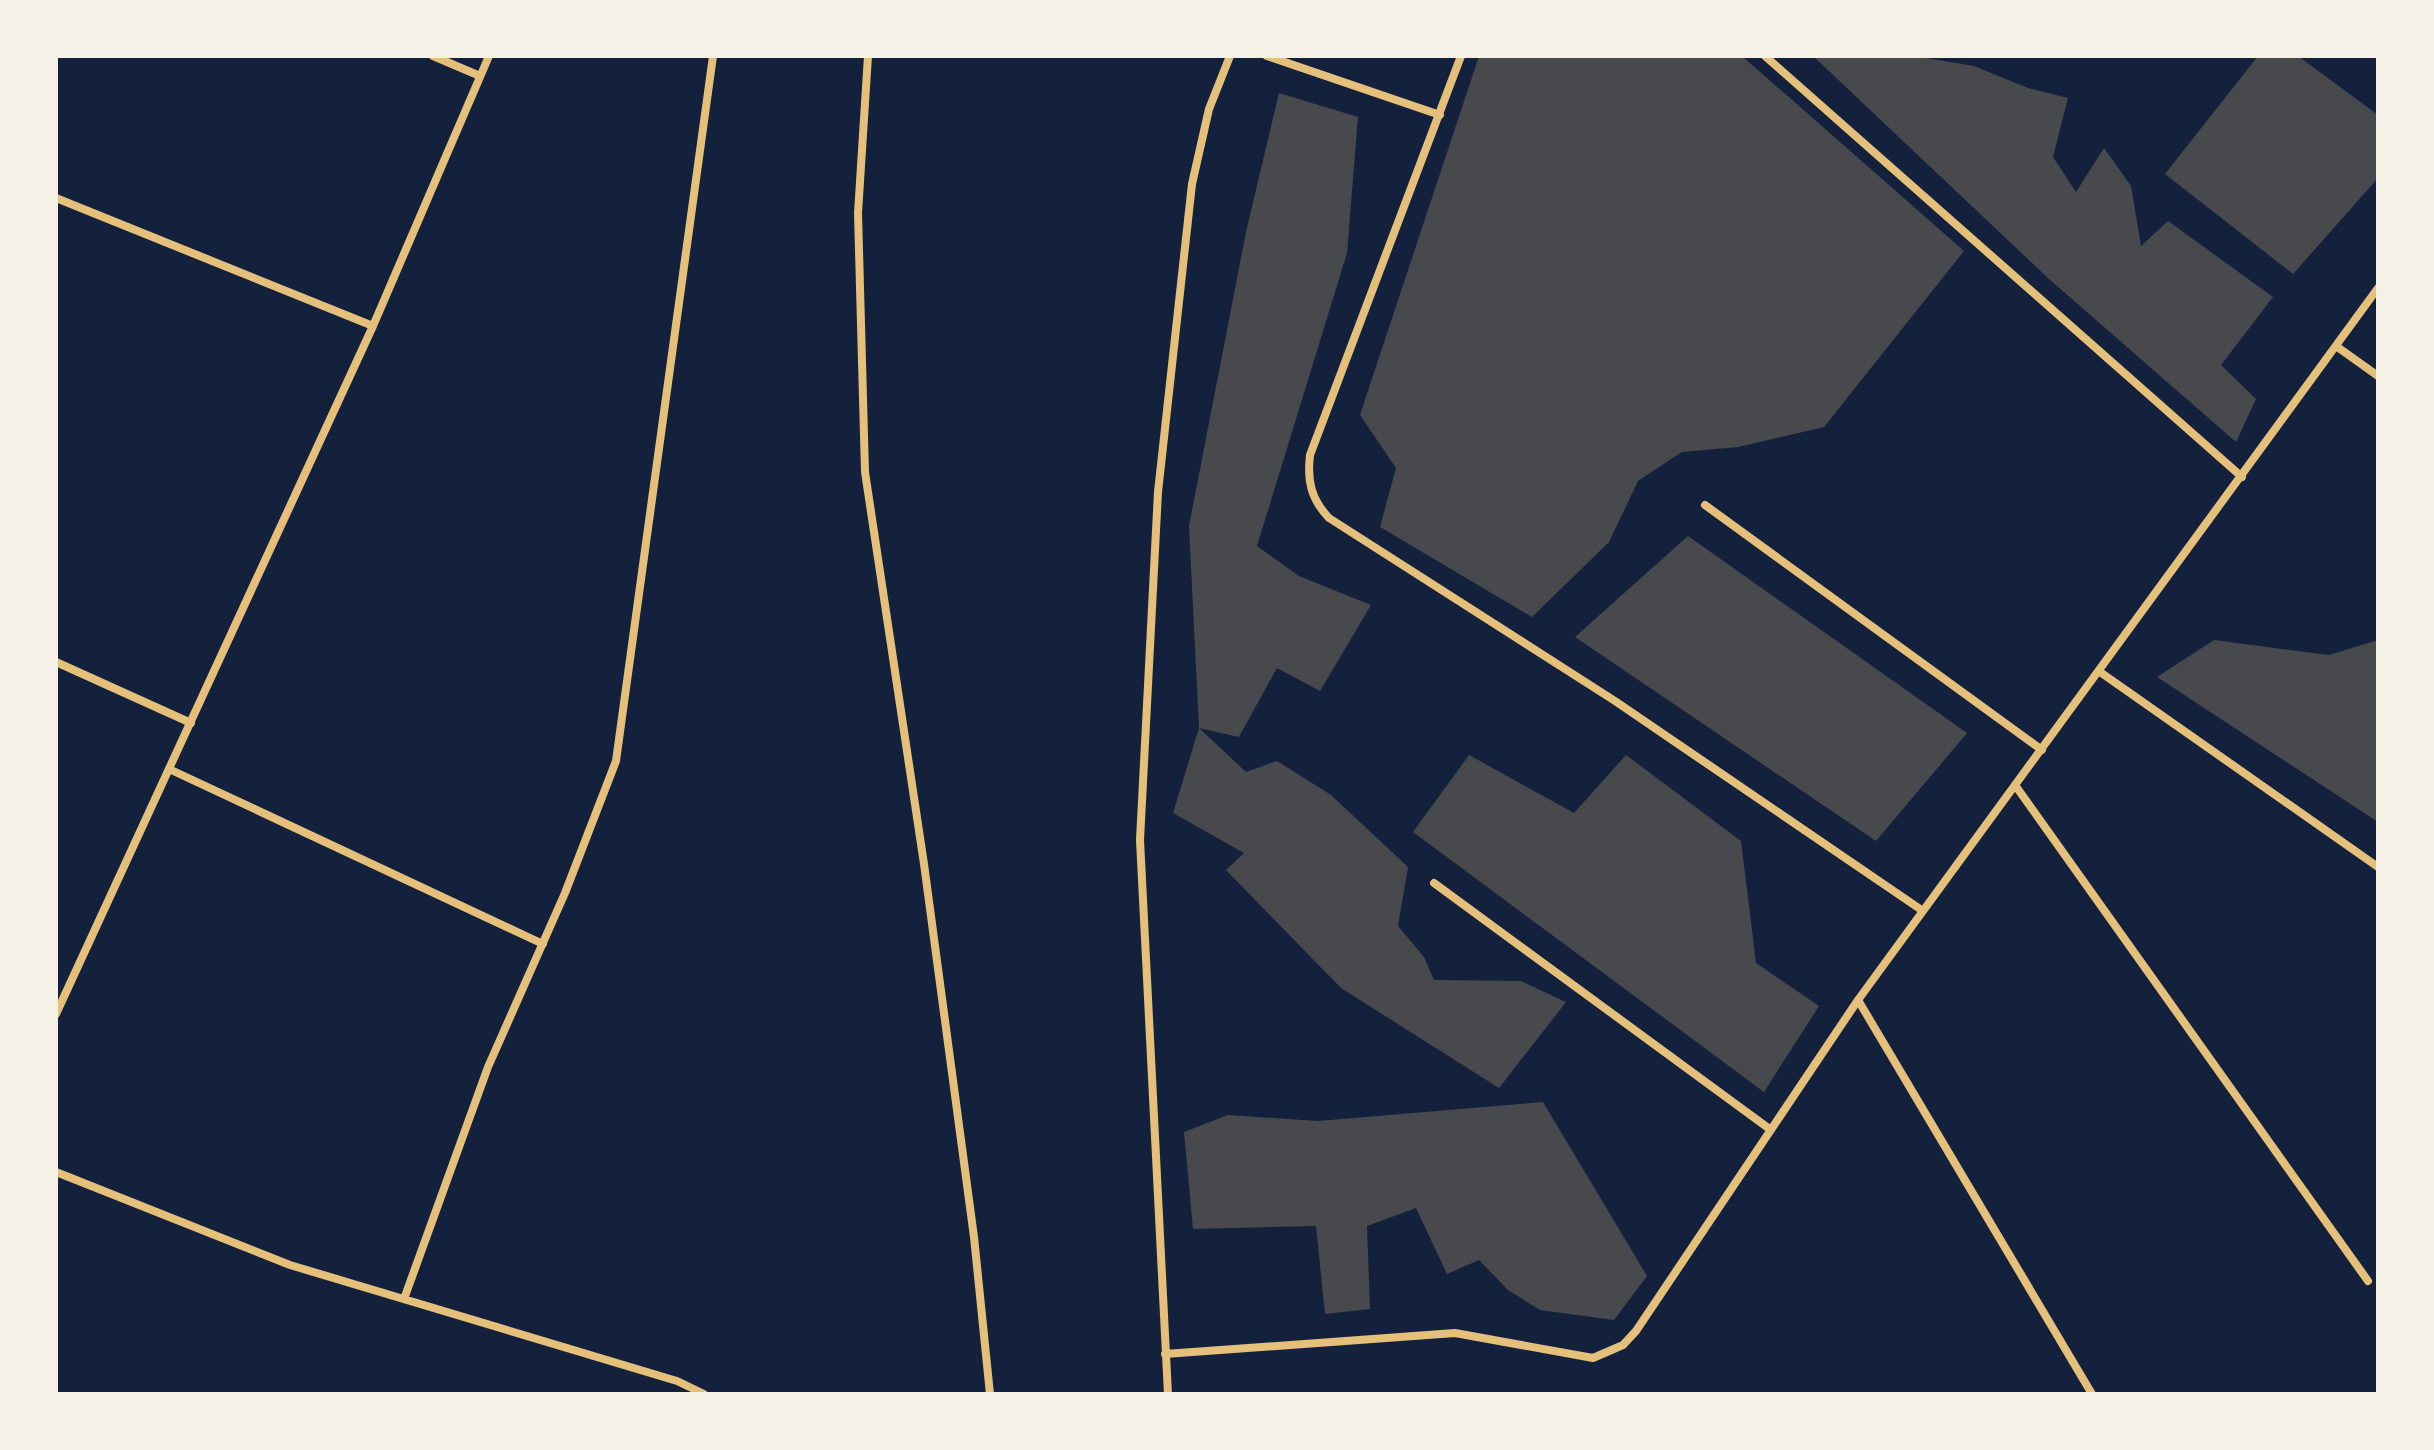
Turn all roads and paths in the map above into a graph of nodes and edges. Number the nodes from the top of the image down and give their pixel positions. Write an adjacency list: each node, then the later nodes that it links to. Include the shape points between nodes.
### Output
1 (433, 56): 9 (street)
2 (489, 56): 9 (street)
3 (713, 56): 27 (street, via 616,761)
4 (868, 56): 36 (street, via 858,213 865,472 926,879)
5 (1230, 56): 34 (street, via 1209,109 1192,184 1158,492 1140,840)
6 (1267, 56): 10 (street)
7 (1461, 56): 10 (street)
8 (1765, 56): 16 (street)
9 (480, 76): 13 (street)
10 (1440, 115): 26 (street, via 1310,455 1308,476 1317,505 1329,518 1615,701)
11 (56, 198): 13 (street)
12 (2378, 288): 14 (street)
13 (373, 326): 20 (street)
14 (2336, 346): 15 (street); 16 (street)
15 (2378, 376)
16 (2242, 477): 19 (street)
17 (1705, 505): 21 (street)
18 (56, 662): 20 (street)
19 (2100, 672): 21 (street); 24 (street)
20 (191, 723): 22 (street)
21 (2042, 750): 23 (street)
22 (169, 769): 27 (street); 29 (street)
23 (2015, 785): 26 (street); 32 (street)
24 (2378, 867)
25 (1434, 883): 30 (street)
26 (1923, 911): 28 (street)
27 (543, 944): 33 (street, via 488,1067)
28 (1858, 1000): 30 (street); 38 (street)
29 (56, 1014)
30 (1771, 1130): 34 (street, via 1636,1331 1608,1354 1574,1356 1455,1333)
31 (56, 1172): 33 (street, via 290,1265)
32 (2368, 1281)
33 (404, 1299): 35 (street, via 677,1381)
34 (1165, 1354): 37 (street)
35 (704, 1394)
36 (990, 1394)
37 (1168, 1394)
38 (2092, 1394)

